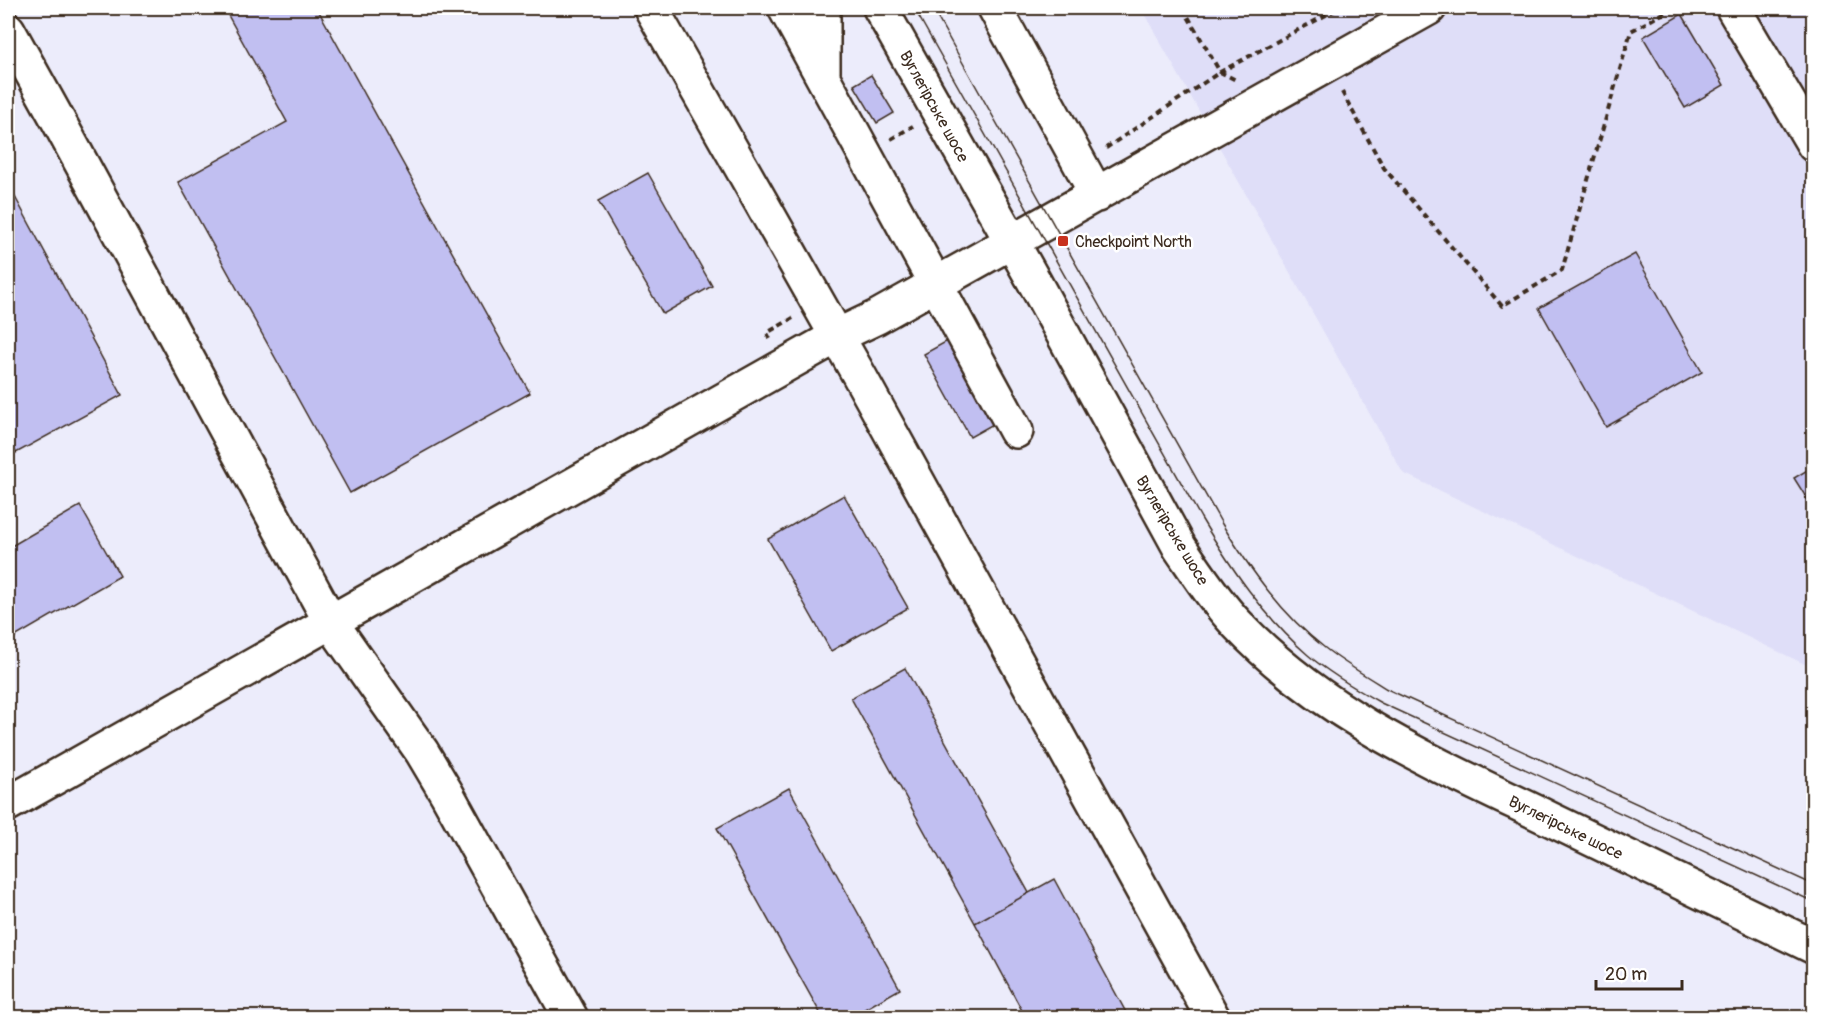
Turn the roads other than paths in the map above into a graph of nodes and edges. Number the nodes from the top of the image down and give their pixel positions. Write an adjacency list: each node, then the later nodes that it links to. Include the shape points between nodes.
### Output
1 (651, 8): 14 (street)
2 (785, 8): 9 (street)
3 (823, 8): 9 (street)
4 (880, 8): 12 (street, Вуглегірське шосе)
5 (995, 8): 11 (street)
6 (1429, 8): 11 (street)
7 (1733, 8): 10 (street)
8 (8, 30): 16 (street)
9 (823, 77): 13 (street)
10 (1814, 146)
11 (1096, 195): 12 (street)
12 (1011, 242): 13 (street); 18 (street, Вуглегірське шосе, via 1180,548 1236,624 1278,664 1315,693 1402,746)
13 (936, 283): 14 (street); 15 (street)
14 (837, 336): 16 (street); 20 (street)
15 (1016, 430)
16 (330, 621): 17 (street); 19 (street, via 422,752)
17 (8, 804)
18 (1814, 947)
19 (571, 1017)
20 (1213, 1017)

